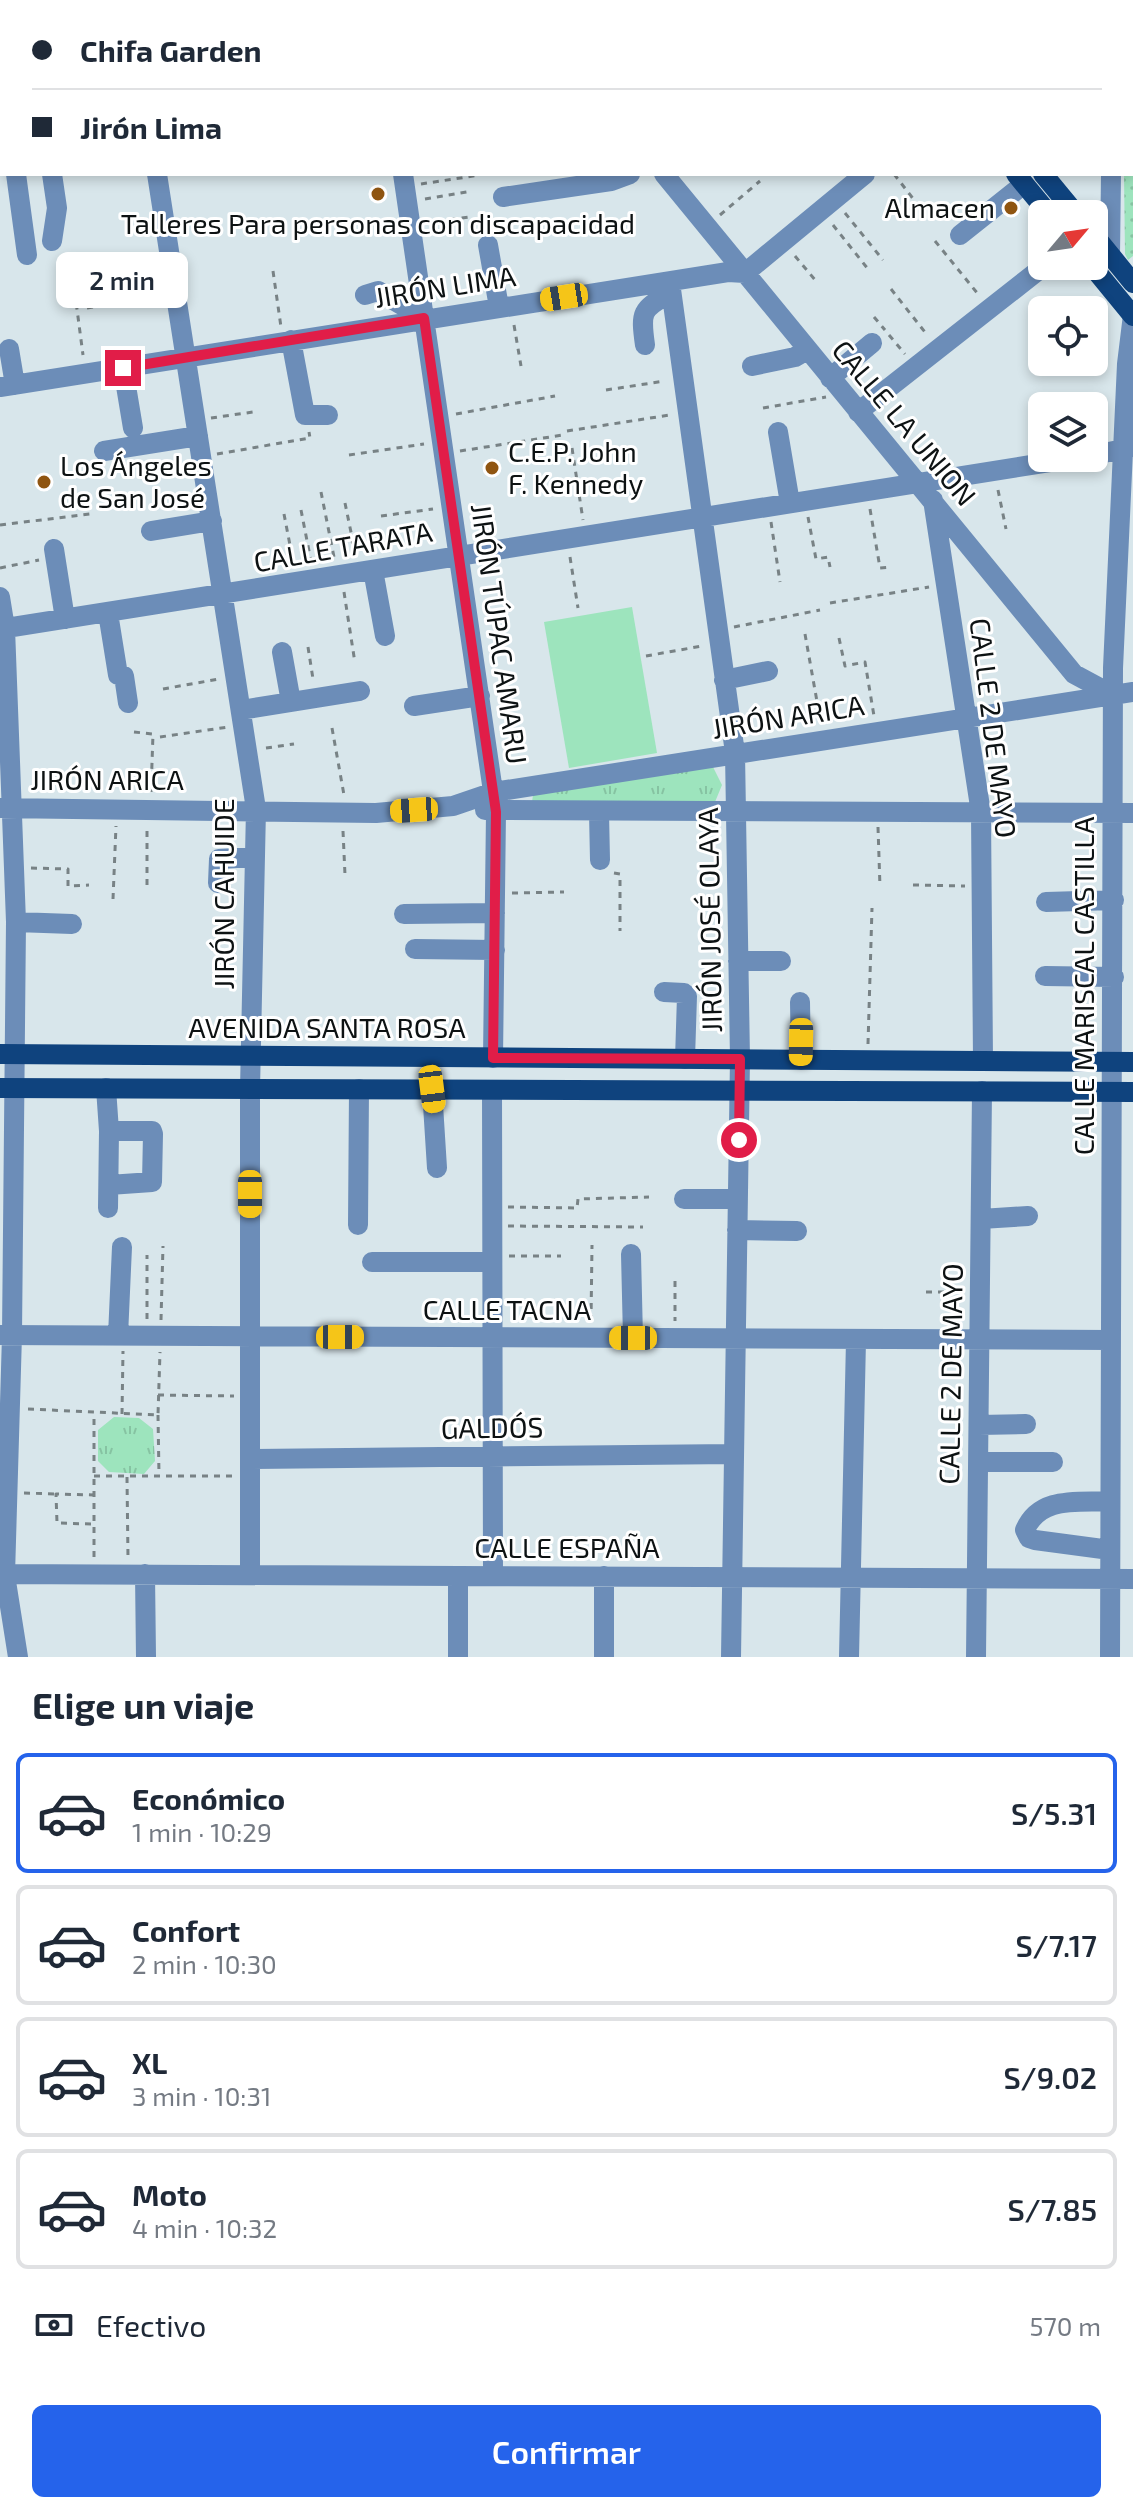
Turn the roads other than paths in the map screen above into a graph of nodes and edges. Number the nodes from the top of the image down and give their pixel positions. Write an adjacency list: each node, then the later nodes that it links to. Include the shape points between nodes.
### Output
1 (16, 176): 18 (street)
2 (52, 176): 15 (street, via 57,208)
3 (157, 176): 34 (street, JIRÓN CAHUIDE)
4 (625, 176): 11 (street)
5 (666, 176): 20 (street, CALLE LA UNION)
6 (863, 176): 20 (street)
7 (1045, 176): 13 (main road)
8 (1111, 176): 19 (street)
9 (410, 179): 28 (street, JIRÓN TÚPAC AMARU)
10 (1020, 179): 12 (main road); 14 (street)
11 (503, 197)
12 (1037, 200)
13 (1064, 200)
14 (960, 235)
15 (52, 241)
16 (488, 245): 26 (street)
17 (1108, 252): 19 (main road)
18 (27, 255)
19 (1110, 255): 23 (main road)
20 (745, 273): 24 (street, JIRÓN LIMA, via 728,272); 33 (street, CALLE LA UNION)
21 (1028, 279): 39 (street)
22 (1103, 280): 27 (main road)
23 (1133, 283)
24 (670, 287): 26 (street, JIRÓN LIMA); 31 (street, via 641,317); 51 (street, JIRÓN JOSÉ OLAYA)
25 (365, 295): 28 (street, via 378,291)
26 (505, 306): 28 (street, JIRÓN LIMA)
27 (1133, 316): 44 (street, CALLE MARISCAL CASTILLA)
28 (421, 319): 29 (street, JIRÓN LIMA); 55 (street, JIRÓN TÚPAC AMARU)
29 (286, 335): 34 (street, JIRÓN LIMA); 40 (street, via 305,415)
30 (872, 343): 38 (street)
31 (645, 345)
32 (9, 349): 37 (street)
33 (807, 350): 35 (street); 38 (street, CALLE LA UNION)
34 (186, 358): 36 (street, JIRÓN LIMA); 43 (street, JIRÓN CAHUIDE)
35 (752, 366)
36 (123, 368): 37 (street, JIRÓN LIMA); 41 (street)
37 (8, 386)
38 (829, 387): 39 (street, CALLE LA UNION)
39 (858, 412): 48 (street, CALLE LA UNION)
40 (328, 415)
41 (133, 428)
42 (778, 432): 50 (street)
43 (198, 438): 45 (street); 52 (street, JIRÓN CAHUIDE)
44 (1128, 448): 46 (street); 67 (street, CALLE MARISCAL CASTILLA)
45 (104, 451)
46 (1108, 452)
47 (1028, 465): 48 (street, CALLE TARATA)
48 (918, 483): 49 (street, CALLE LA UNION); 50 (street, CALLE TARATA)
49 (932, 500): 67 (street, CALLE LA UNION, via 1074,674); 73 (street, CALLE 2 DE MAYO)
50 (799, 508): 51 (street, CALLE TARATA)
51 (701, 517): 55 (street, CALLE TARATA); 65 (street, JIRÓN JOSÉ OLAYA, via 725,635)
52 (212, 521): 53 (street); 57 (street, JIRÓN CAHUIDE)
53 (151, 531)
54 (47, 554): 60 (street)
55 (460, 556): 56 (street, CALLE TARATA); 68 (street, JIRÓN TÚPAC AMARU)
56 (373, 570): 57 (street, CALLE TARATA); 62 (street)
57 (224, 596): 59 (street, CALLE TARATA); 72 (street, JIRÓN CAHUIDE)
58 (0, 597): 61 (street)
59 (108, 613): 60 (street, CALLE TARATA); 70 (street)
60 (65, 619): 61 (street, CALLE TARATA)
61 (2, 628): 76 (street)
62 (385, 636)
63 (282, 652): 69 (street)
64 (768, 671): 65 (street)
65 (724, 680): 74 (street, JIRÓN JOSÉ OLAYA)
66 (360, 691): 69 (street)
67 (1123, 694): 73 (street, JIRÓN ARICA); 81 (street, CALLE MARISCAL CASTILLA)
68 (480, 696): 71 (street); 75 (street, JIRÓN TÚPAC AMARU)
69 (291, 702): 72 (street)
70 (128, 703)
71 (414, 706)
72 (242, 717): 77 (street, JIRÓN CAHUIDE)
73 (966, 718): 74 (street, JIRÓN ARICA); 80 (street, CALLE 2 DE MAYO)
74 (735, 753): 75 (street, JIRÓN ARICA); 79 (street, JIRÓN JOSÉ OLAYA)
75 (495, 802): 77 (street, JIRÓN ARICA, via 345,813); 78 (street, JIRÓN ARICA); 88 (street, JIRÓN TÚPAC AMARU)
76 (7, 808): 77 (street, JIRÓN ARICA); 90 (street, via 15,867)
77 (256, 809): 83 (street, JIRÓN CAHUIDE)
78 (599, 812): 79 (street, JIRÓN ARICA); 84 (street)
79 (735, 812): 80 (street, JIRÓN ARICA); 95 (street, JIRÓN JOSÉ OLAYA)
80 (981, 813): 81 (street, JIRÓN ARICA); 107 (street, CALLE 2 DE MAYO)
81 (1112, 813): 82 (street, JIRÓN ARICA); 86 (street, CALLE MARISCAL CASTILLA)
82 (1133, 813)
83 (255, 857): 85 (street, via 219,859); 102 (street, JIRÓN CAHUIDE)
84 (600, 860)
85 (218, 883)
86 (1114, 900): 87 (street); 92 (street, CALLE MARISCAL CASTILLA)
87 (1046, 902)
88 (495, 903): 89 (street); 94 (street, JIRÓN TÚPAC AMARU)
89 (404, 914)
90 (10, 920): 91 (street); 101 (street)
91 (72, 924)
92 (1124, 934): 98 (street, CALLE MARISCAL CASTILLA)
93 (415, 949): 94 (street)
94 (495, 950): 103 (street, JIRÓN TÚPAC AMARU)
95 (738, 961): 96 (street); 105 (street, JIRÓN JOSÉ OLAYA)
96 (781, 961)
97 (1045, 976): 98 (street)
98 (1114, 977): 108 (street, CALLE MARISCAL CASTILLA)
99 (664, 992): 104 (street, via 687,996)
100 (800, 1002): 106 (street)
101 (7, 1054): 102 (main road, AVENIDA SANTA ROSA); 109 (street)
102 (251, 1056): 103 (main road, AVENIDA SANTA ROSA); 111 (street, JIRÓN CAHUIDE)
103 (493, 1058): 104 (main road, AVENIDA SANTA ROSA)
104 (685, 1059): 105 (main road, AVENIDA SANTA ROSA)
105 (740, 1059): 106 (main road, AVENIDA SANTA ROSA); 115 (street, JIRÓN JOSÉ OLAYA)
106 (801, 1060): 107 (main road, AVENIDA SANTA ROSA)
107 (983, 1061): 108 (main road, AVENIDA SANTA ROSA)
108 (1123, 1062): 117 (street, CALLE MARISCAL CASTILLA)
109 (7, 1088): 110 (main road); 133 (street)
110 (106, 1088): 111 (main road); 118 (street)
111 (250, 1089): 112 (main road); 135 (street, JIRÓN CAHUIDE)
112 (359, 1089): 113 (main road); 126 (street)
113 (432, 1089): 114 (main road); 119 (street)
114 (492, 1090): 115 (main road); 131 (street)
115 (740, 1091): 116 (main road); 122 (street, JIRÓN JOSÉ OLAYA)
116 (982, 1091): 117 (main road); 125 (street, CALLE 2 DE MAYO)
117 (1123, 1092): 140 (street, CALLE MARISCAL CASTILLA)
118 (109, 1131): 120 (street); 120 (street, via 152,1131 154,1180)
119 (437, 1168)
120 (109, 1185): 123 (street)
121 (684, 1199): 122 (street)
122 (738, 1199): 127 (street, JIRÓN JOSÉ OLAYA)
123 (108, 1208)
124 (1028, 1216): 125 (street)
125 (981, 1219): 141 (street, CALLE 2 DE MAYO)
126 (358, 1225)
127 (737, 1230): 128 (street); 138 (street, JIRÓN JOSÉ OLAYA)
128 (797, 1231)
129 (122, 1247): 134 (street)
130 (631, 1254): 137 (street)
131 (491, 1259): 132 (street); 136 (street)
132 (372, 1262)
133 (6, 1335): 134 (street, CALLE TACNA); 151 (street, via 9,1408)
134 (120, 1336): 135 (street, CALLE TACNA)
135 (250, 1336): 136 (street, CALLE TACNA); 148 (street, JIRÓN CAHUIDE)
136 (491, 1338): 137 (street, CALLE TACNA); 145 (street)
137 (633, 1338): 138 (street, CALLE TACNA)
138 (736, 1339): 139 (street, CALLE TACNA); 144 (street, JIRÓN JOSÉ OLAYA)
139 (856, 1340): 141 (street, CALLE TACNA); 158 (street)
140 (1110, 1340): 141 (street, CALLE TACNA); 149 (street, CALLE MARISCAL CASTILLA)
141 (980, 1341): 143 (street, CALLE 2 DE MAYO)
142 (1026, 1424): 143 (street)
143 (979, 1425): 146 (street, CALLE 2 DE MAYO)
144 (734, 1454): 145 (street, GALDÓS); 157 (street, JIRÓN JOSÉ OLAYA)
145 (491, 1456): 148 (street, GALDÓS); 155 (street)
146 (978, 1462): 147 (street); 159 (street, CALLE 2 DE MAYO)
147 (1053, 1462)
148 (250, 1468): 153 (street, JIRÓN CAHUIDE)
149 (1110, 1501): 150 (street, CALLE MARISCAL CASTILLA); 150 (street, via 1053,1503 1025,1530 1035,1540)
150 (1110, 1550): 160 (street, CALLE MARISCAL CASTILLA)
151 (2, 1574): 152 (street, CALLE ESPAÑA); 162 (street)
152 (137, 1574): 153 (street, CALLE ESPAÑA); 163 (street)
153 (250, 1574): 154 (street, CALLE ESPAÑA)
154 (458, 1576): 155 (street, CALLE ESPAÑA); 164 (street)
155 (493, 1576): 156 (street, CALLE ESPAÑA)
156 (604, 1576): 157 (street, CALLE ESPAÑA); 165 (street)
157 (732, 1577): 158 (street, CALLE ESPAÑA); 166 (street, JIRÓN JOSÉ OLAYA)
158 (850, 1577): 159 (street, CALLE ESPAÑA); 167 (street)
159 (977, 1578): 160 (street, CALLE ESPAÑA); 168 (street, CALLE 2 DE MAYO)
160 (1110, 1579): 161 (street, CALLE ESPAÑA); 169 (street, CALLE MARISCAL CASTILLA)
161 (1133, 1579)
162 (18, 1657)
163 (146, 1657)
164 (458, 1657)
165 (604, 1657)
166 (731, 1657)
167 (849, 1657)
168 (976, 1657)
169 (1110, 1657)

